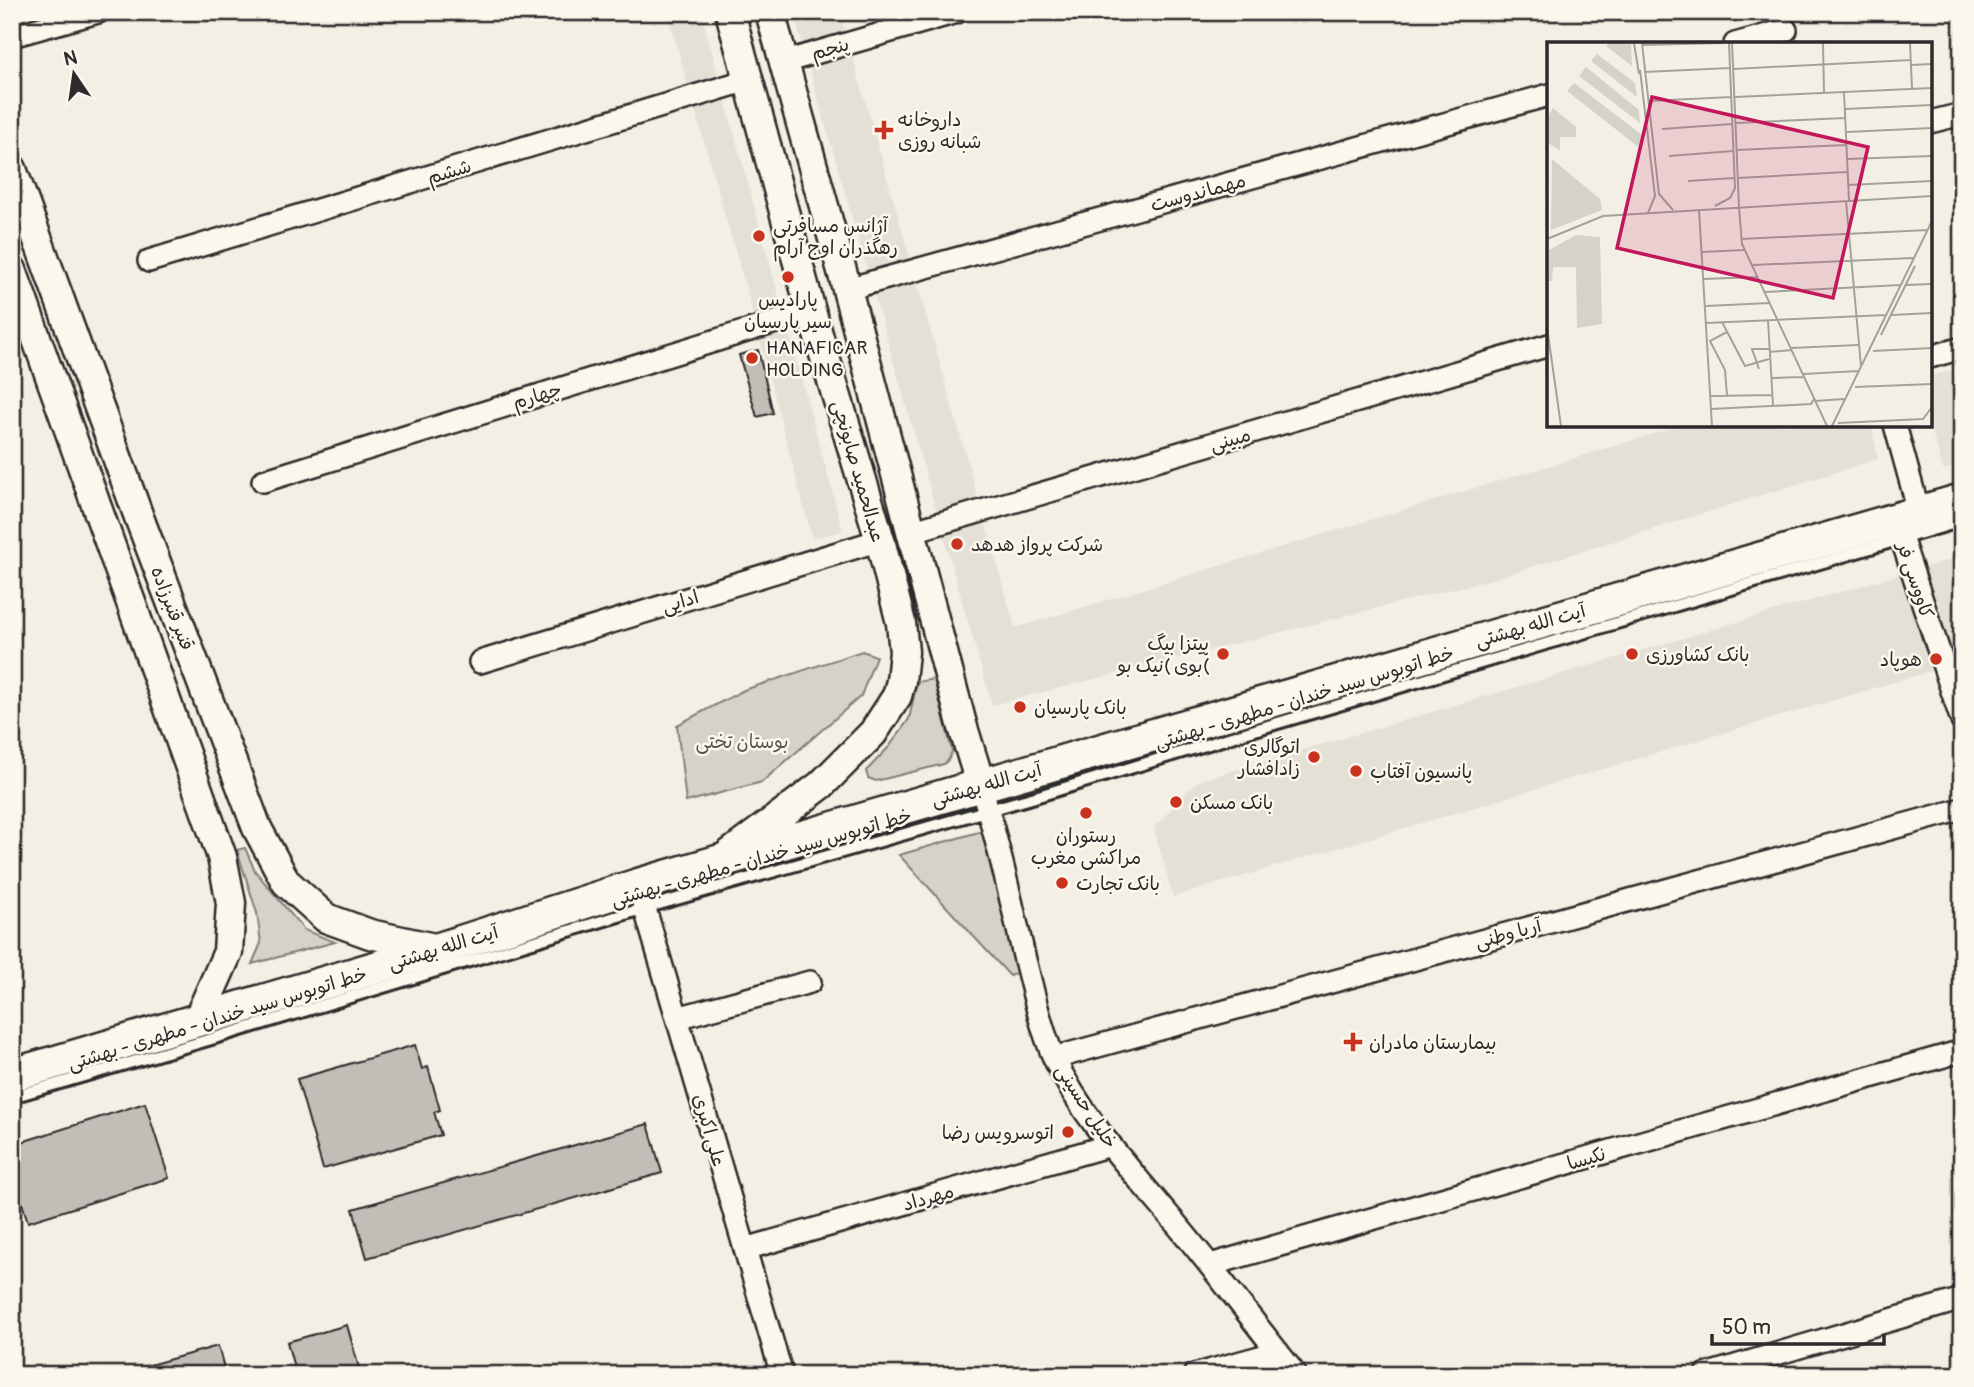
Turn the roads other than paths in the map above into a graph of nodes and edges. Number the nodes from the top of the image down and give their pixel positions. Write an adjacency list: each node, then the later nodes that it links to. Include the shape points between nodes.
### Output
1 (98, 12): 6 (street)
2 (730, 12): 9 (main road, عبدالحمید صابونچی)
3 (770, 12): 8 (main road, عبدالحمید صابونچی)
4 (957, 12): 8 (street, پنجم)
5 (1786, 29): 7 (street)
6 (12, 36)
7 (1742, 42)
8 (784, 62): 16 (main road, عبدالحمید صابونچی)
9 (748, 80): 14 (street, ششم); 17 (main road, عبدالحمید صابونچی)
10 (1547, 96): 16 (street, مهماندوست)
11 (1962, 114): 12 (street)
12 (1932, 122)
13 (12, 169): 34 (main road, قنبر قنبرزاده, via 140,520 268,850 286,882 326,918 370,934)
14 (149, 261)
15 (12, 270): 37 (main road, قنبر قنبرزاده, via 222,857 231,902 228,952)
16 (847, 289): 26 (main road, عبدالحمید صابونچی)
17 (811, 311): 22 (street, چهارم); 27 (main road, عبدالحمید صابونچی)
18 (1547, 346): 26 (street, مبینی)
19 (1962, 348): 20 (street)
20 (1932, 356)
21 (1895, 427): 25 (street, کاووسی فر)
22 (263, 481)
23 (1962, 500): 25 (main road, آیت الله بهشتی)
24 (1962, 521): 25 (lane)
25 (1905, 523): 29 (street, کاووسی فر); 30 (main road, آیت الله بهشتی)
26 (911, 532): 27 (main road); 30 (main road, عبدالحمید صابونچی)
27 (880, 540): 28 (street, ادایی); 32 (main road, عبدالحمید صابونچی, via 904,652 901,681 890,708 838,770)
28 (480, 662)
29 (1962, 721)
30 (985, 798): 32 (main road, آیت الله بهشتی); 33 (lane, خط اتوبوس سید خندان - مطهری - بهشتی); 39 (street, خلیل حسینی)
31 (1962, 809): 39 (street, آریا وطنی)
32 (718, 862): 33 (main road, آیت الله بهشتی)
33 (642, 896): 34 (main road, آیت الله بهشتی); 36 (street, علی‌ اکبری); 41 (lane, خط اتوبوس سید خندان - مطهری - بهشتی, via 208,1040)
34 (439, 949): 37 (main road, آیت الله بهشتی)
35 (810, 982): 36 (street)
36 (677, 1018): 43 (street, علی‌ اکبری)
37 (197, 1022): 40 (main road, آیت الله بهشتی)
38 (1962, 1051): 44 (street, نکیسا)
39 (1054, 1058): 42 (street, خلیل حسینی)
40 (12, 1075)
41 (12, 1097)
42 (1111, 1145): 43 (street, مهرداد); 44 (street, خلیل حسینی)
43 (746, 1250): 47 (street, علی‌ اکبری)
44 (1210, 1265): 46 (street, خلیل حسینی)
45 (1962, 1299): 50 (street)
46 (1278, 1352): 48 (street); 49 (street, خلیل حسینی)
47 (782, 1375)
48 (1194, 1375)
49 (1296, 1375)
50 (1705, 1375)

